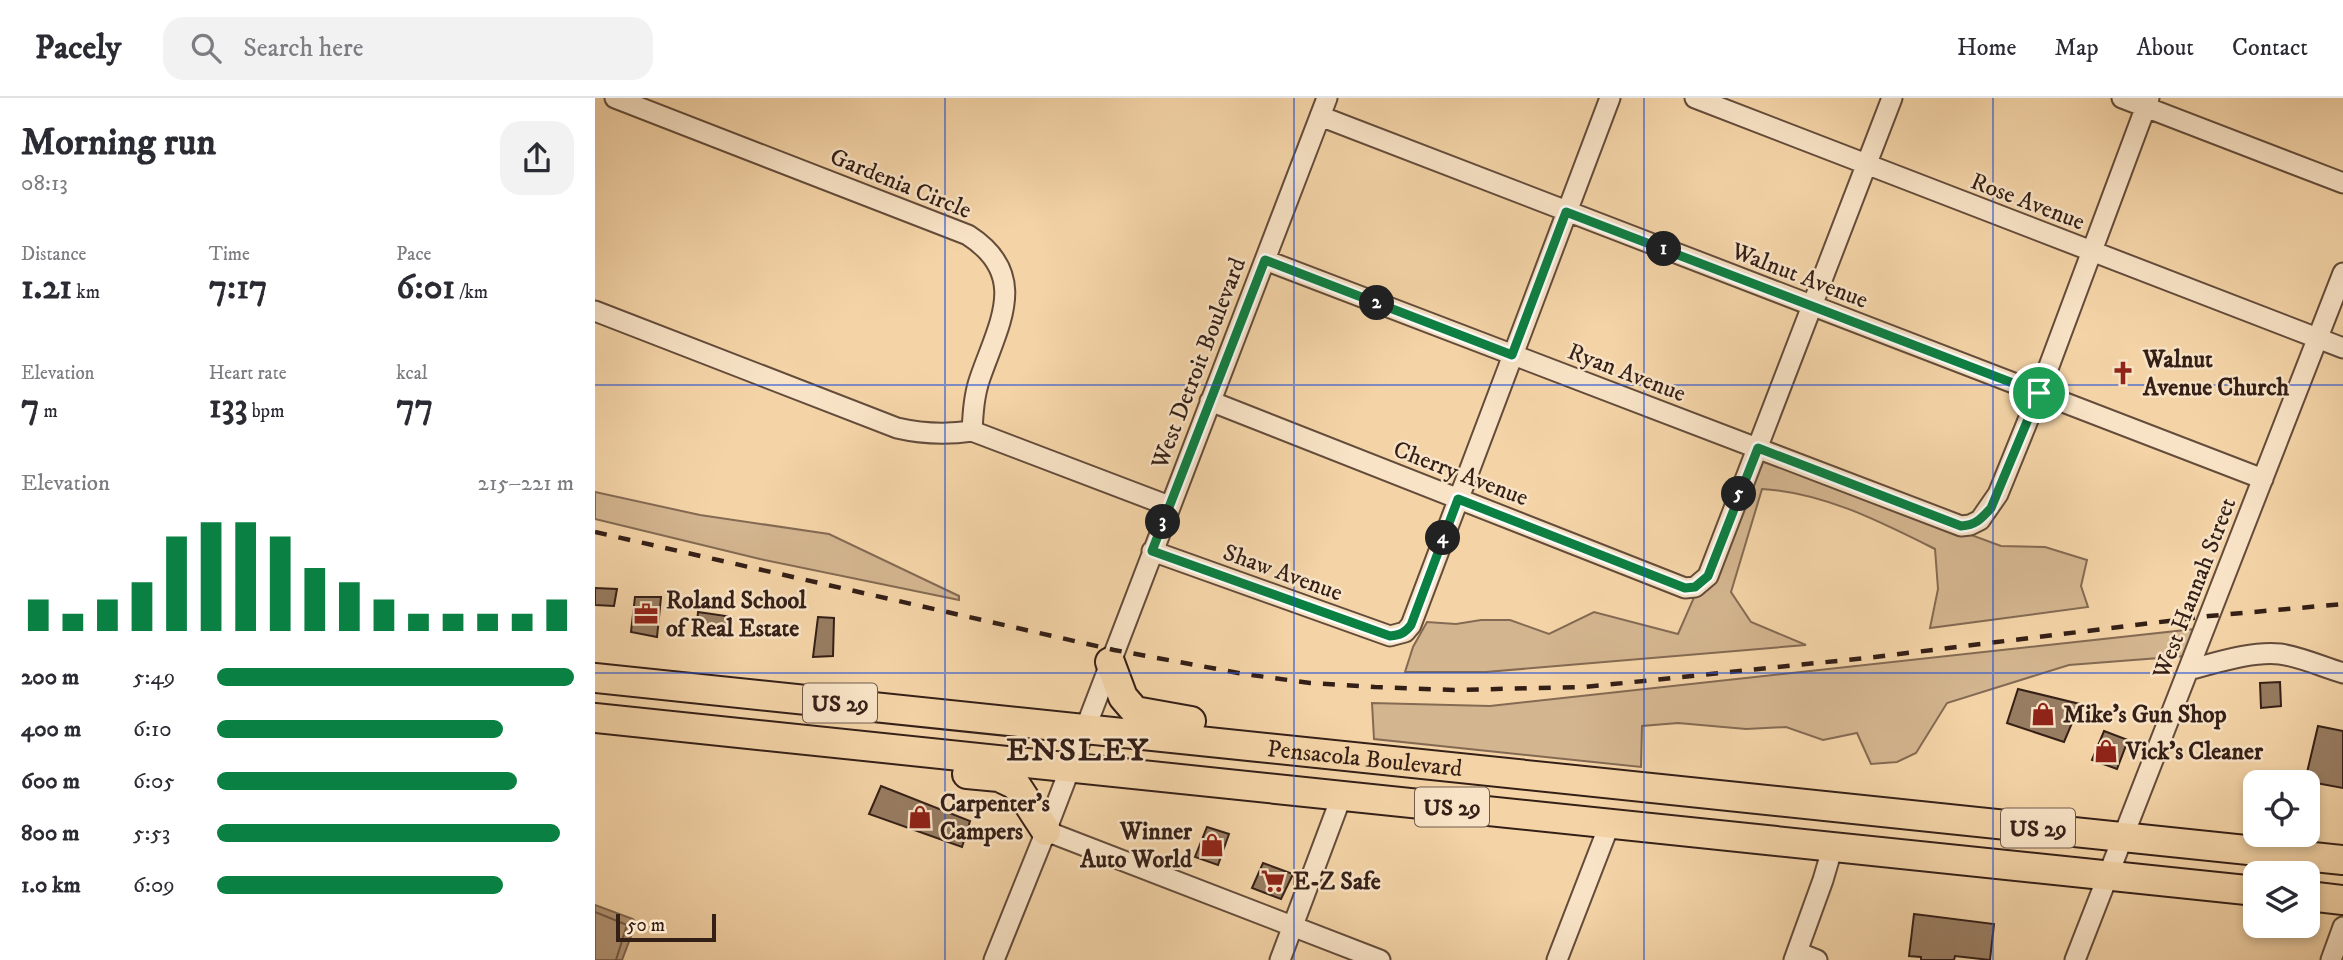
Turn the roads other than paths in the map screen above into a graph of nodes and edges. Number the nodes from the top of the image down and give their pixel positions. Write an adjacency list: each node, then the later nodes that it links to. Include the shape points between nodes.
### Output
1 (615, 98): 21 (street, Gardenia Circle, via 968,235 981,244 999,267 1006,296 1005,312 977,389)
2 (1610, 98): 10 (street)
3 (1695, 98): 8 (street, Rose Avenue)
4 (1892, 98): 8 (street)
5 (2122, 98): 6 (street)
6 (2147, 102): 9 (street); 11 (street)
7 (1324, 107): 10 (street, Walnut Avenue); 12 (street, West Detroit Boulevard)
8 (1866, 164): 11 (street, Rose Avenue); 14 (street)
9 (2343, 183)
10 (1566, 212): 14 (street, Walnut Avenue); 18 (street)
11 (2091, 251): 16 (street, Rose Avenue); 19 (street)
12 (1265, 260): 18 (street, Ryan Avenue); 20 (street, West Detroit Boulevard)
13 (2343, 273): 16 (street, West Hannah Street)
14 (1811, 306): 19 (street, Walnut Avenue); 22 (street)
15 (595, 312): 21 (street, via 897,428 946,435)
16 (2318, 339): 17 (street, Rose Avenue); 23 (street, West Hannah Street)
17 (2343, 348)
18 (1512, 355): 22 (street, Ryan Avenue); 24 (street)
19 (2039, 393): 22 (street, Ryan Avenue, via 1998,494 1973,525 1961,526); 23 (street, Walnut Avenue)
20 (1210, 401): 24 (street, Cherry Avenue); 25 (street, West Detroit Boulevard)
21 (972, 431): 25 (street)
22 (1758, 448): 24 (street, Cherry Avenue, via 1708,576 1695,587 1685,588)
23 (2263, 479): 28 (street, West Hannah Street)
24 (1458, 499): 26 (street, Shaw Avenue, via 1411,625 1397,636)
25 (1169, 506): 26 (street, West Detroit Boulevard)
26 (1152, 551): 27 (street, West Detroit Boulevard)
27 (1110, 662): 33 (street, West Detroit Boulevard); 35 (highway, via 1123,698 1135,711 1163,718 1390,742)
28 (2188, 670): 29 (street, via 2274,654); 41 (street, West Hannah Street)
29 (2343, 673)
30 (595, 678): 33 (highway, Pensacola Boulevard / US 29)
31 (607, 719): 32 (highway, Pensacola Boulevard / US 29); 33 (highway, via 643,707 1034,749 1063,746)
32 (709, 729): 36 (highway, Pensacola Boulevard / US 29); 40 (highway, via 743,751 999,778 1016,785)
33 (1085, 729): 34 (highway, Pensacola Boulevard / US 29); 36 (street, West Detroit Boulevard)
34 (1351, 755): 35 (highway, Pensacola Boulevard / US 29); 36 (highway, via 1311,766 1118,746 1093,749)
35 (1408, 762): 38 (highway, Pensacola Boulevard / US 29)
36 (1070, 767): 37 (highway, Pensacola Boulevard / US 29); 40 (street, West Detroit Boulevard)
37 (1342, 795): 39 (highway, Pensacola Boulevard / US 29); 50 (street)
38 (1800, 803): 39 (highway, via 1748,812 1643,801 1628,805); 41 (highway, Pensacola Boulevard / US 29)
39 (1610, 823): 42 (highway, Pensacola Boulevard / US 29); 56 (street)
40 (1046, 831): 50 (street); 53 (street, West Detroit Boulevard)
41 (2122, 837): 43 (highway, via 2100,856 2082,858 1927,842); 44 (highway, Pensacola Boulevard / US 29); 46 (street, West Hannah Street)
42 (1833, 846): 43 (highway, Pensacola Boulevard / US 29); 52 (street)
43 (1862, 849): 46 (highway, Pensacola Boulevard / US 29)
44 (2343, 860)
45 (2343, 866): 46 (highway, via 2304,869 2146,853 2128,858)
46 (2108, 875): 47 (highway, Pensacola Boulevard / US 29); 58 (street, West Hannah Street)
47 (2243, 890)
48 (2320, 897): 49 (highway)
49 (2343, 900)
50 (1293, 927): 54 (street); 55 (street)
51 (2343, 927): 59 (street)
52 (1795, 956): 57 (street)
53 (994, 960)
54 (1280, 960)
55 (1380, 960)
56 (1557, 960)
57 (1818, 960)
58 (2075, 960)
59 (2331, 960)

